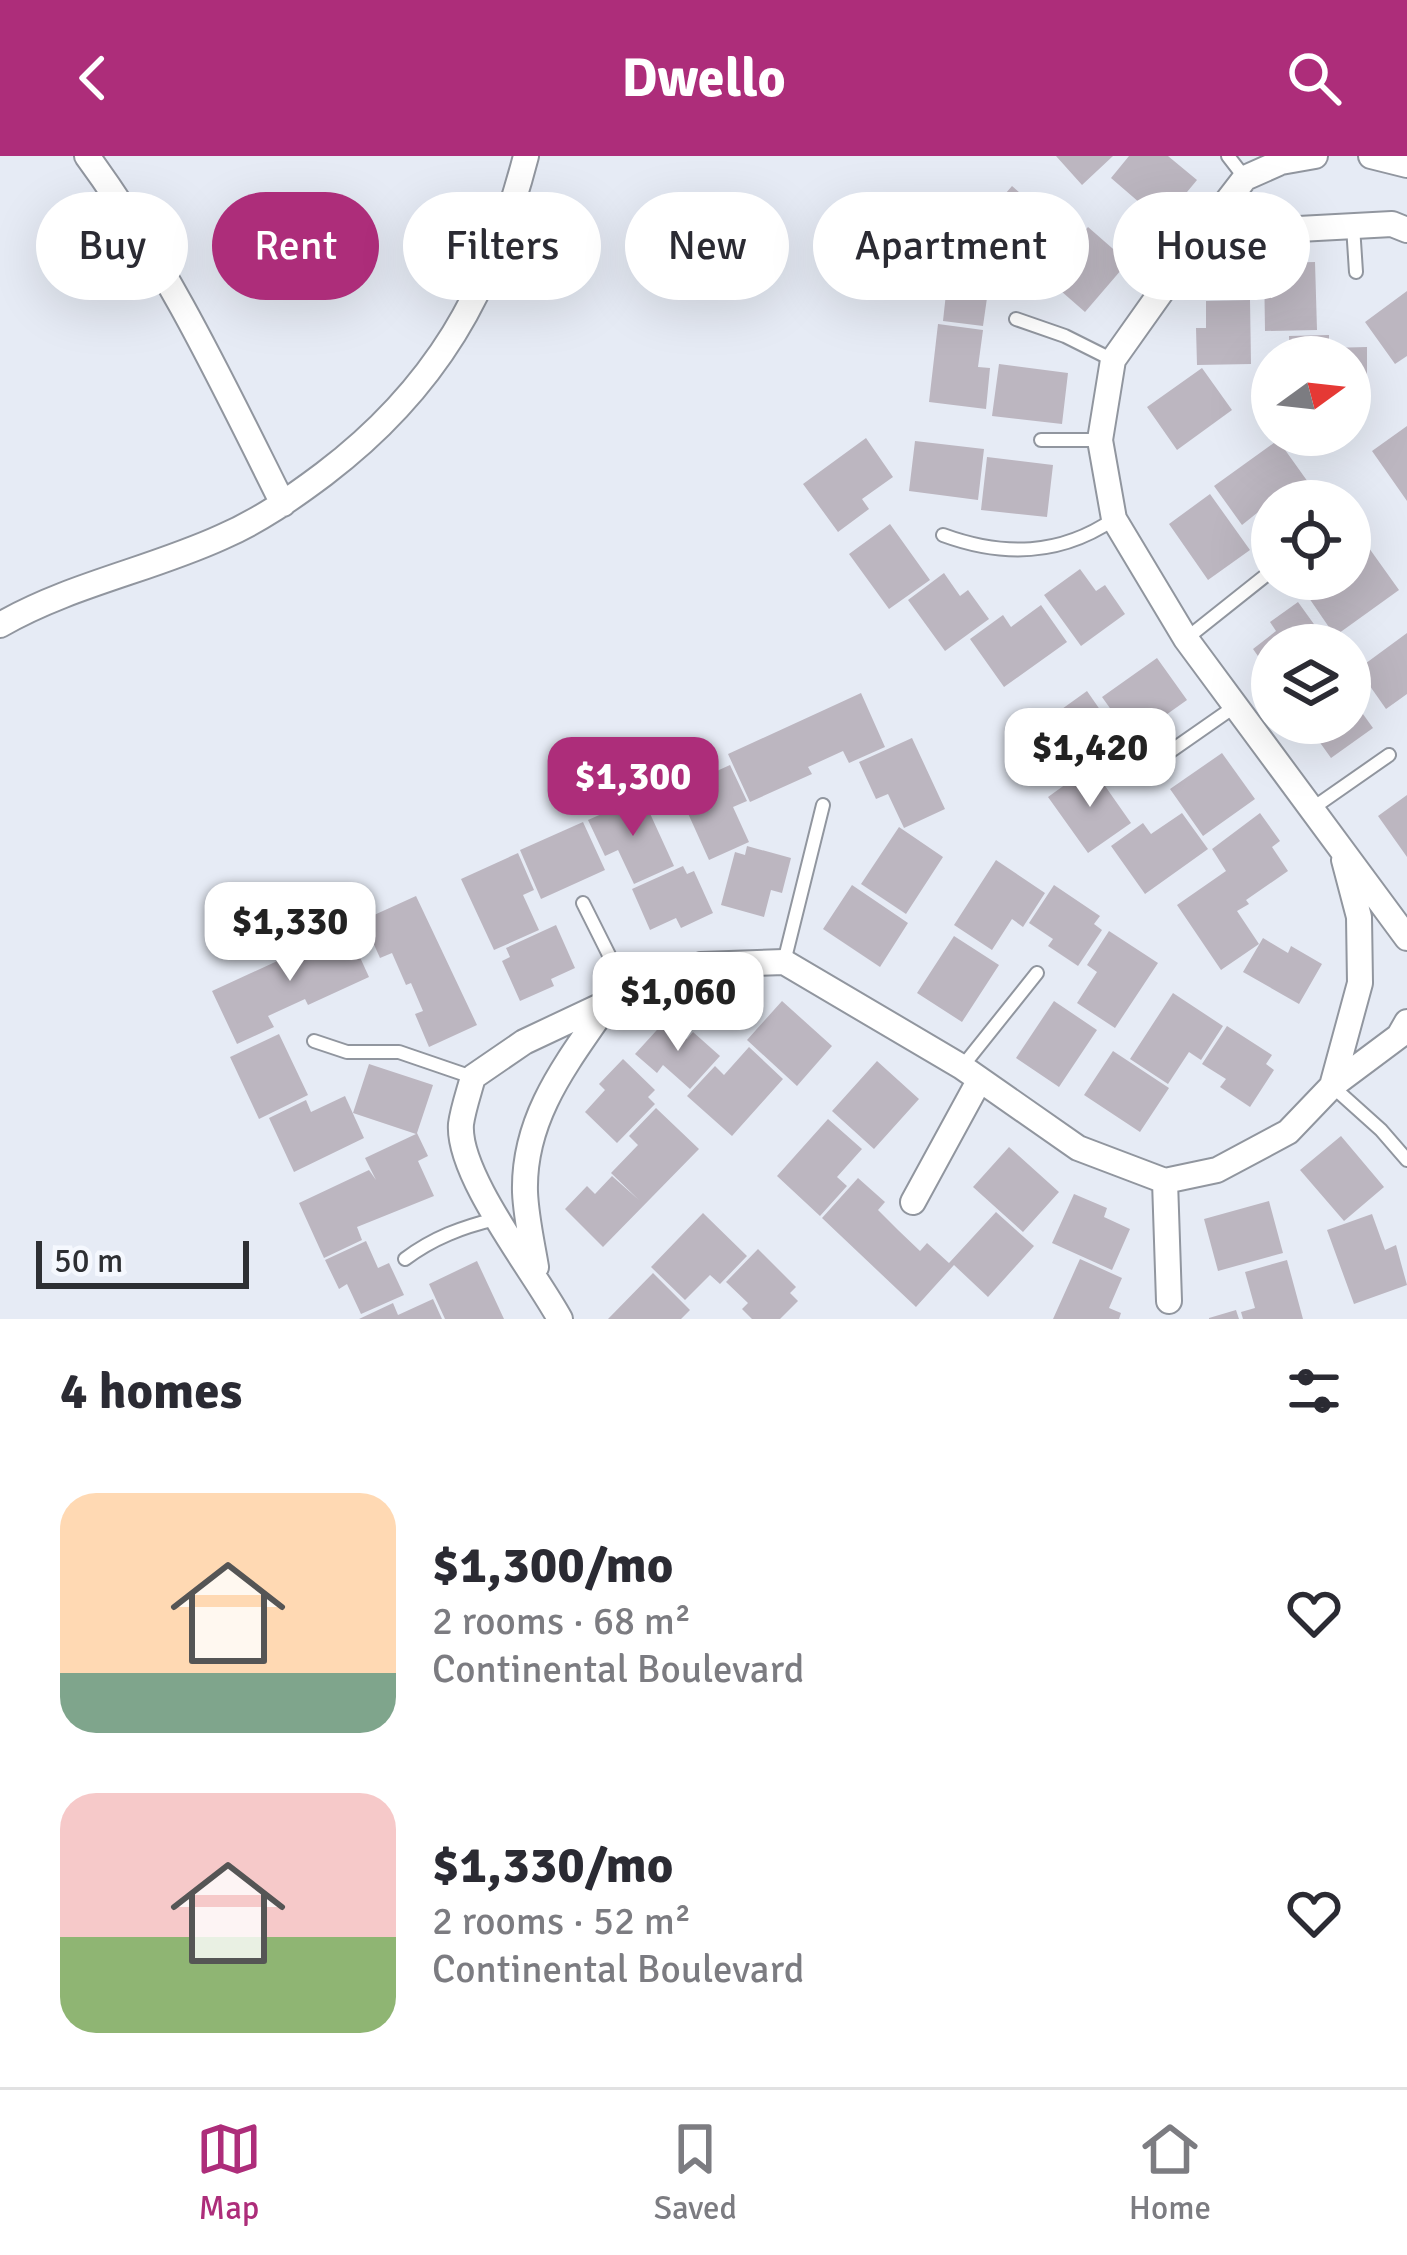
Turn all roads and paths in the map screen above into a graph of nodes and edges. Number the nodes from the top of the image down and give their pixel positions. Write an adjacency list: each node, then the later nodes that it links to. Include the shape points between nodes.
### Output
1 (87, 156): 18 (street, via 162,266)
2 (526, 156): 18 (street, via 489,273 435,366 363,445)
3 (1228, 156): 7 (lane)
4 (1315, 156): 7 (street)
5 (1371, 156): 6 (street)
6 (1400, 161)
7 (1245, 178): 8 (street)
8 (1235, 192)
9 (1353, 226): 10 (street); 11 (street); 12 (lane)
10 (1310, 228)
11 (1407, 230)
12 (1356, 272)
13 (1156, 300): 15 (street)
14 (1016, 319): 15 (lane)
15 (1113, 360): 17 (street)
16 (1042, 440): 17 (lane)
17 (1100, 440): 19 (street)
18 (283, 505): 22 (street)
19 (1114, 519): 20 (lane, via 1042,550 975,547); 23 (street)
20 (944, 535)
21 (1251, 587): 23 (lane)
22 (0, 625)
23 (1186, 639): 24 (street)
24 (1234, 707): 26 (lane); 28 (street)
25 (1389, 755): 28 (lane)
26 (1135, 776)
27 (823, 806): 32 (lane)
28 (1313, 808): 29 (street)
29 (1340, 844): 31 (street); 39 (street, via 1359,917 1360,983)
30 (583, 903): 34 (lane)
31 (1407, 938)
32 (784, 962): 34 (street, via 701,965); 37 (street)
33 (1037, 974): 37 (lane)
34 (617, 999): 38 (street, via 524,1042); 45 (street, via 555,1080 536,1120 525,1192)
35 (1407, 1022): 39 (street)
36 (314, 1041): 38 (lane, via 346,1052 398,1052)
37 (970, 1074): 41 (street, via 1078,1148); 42 (street)
38 (473, 1078): 43 (street, via 460,1128 476,1187)
39 (1332, 1086): 40 (lane); 41 (street, via 1288,1132 1217,1170)
40 (1407, 1160)
41 (1165, 1181): 46 (street)
42 (913, 1202)
43 (498, 1219): 44 (lane, via 446,1234); 45 (street)
44 (405, 1259)
45 (537, 1275): 47 (street)
46 (1169, 1301)
47 (560, 1319)

